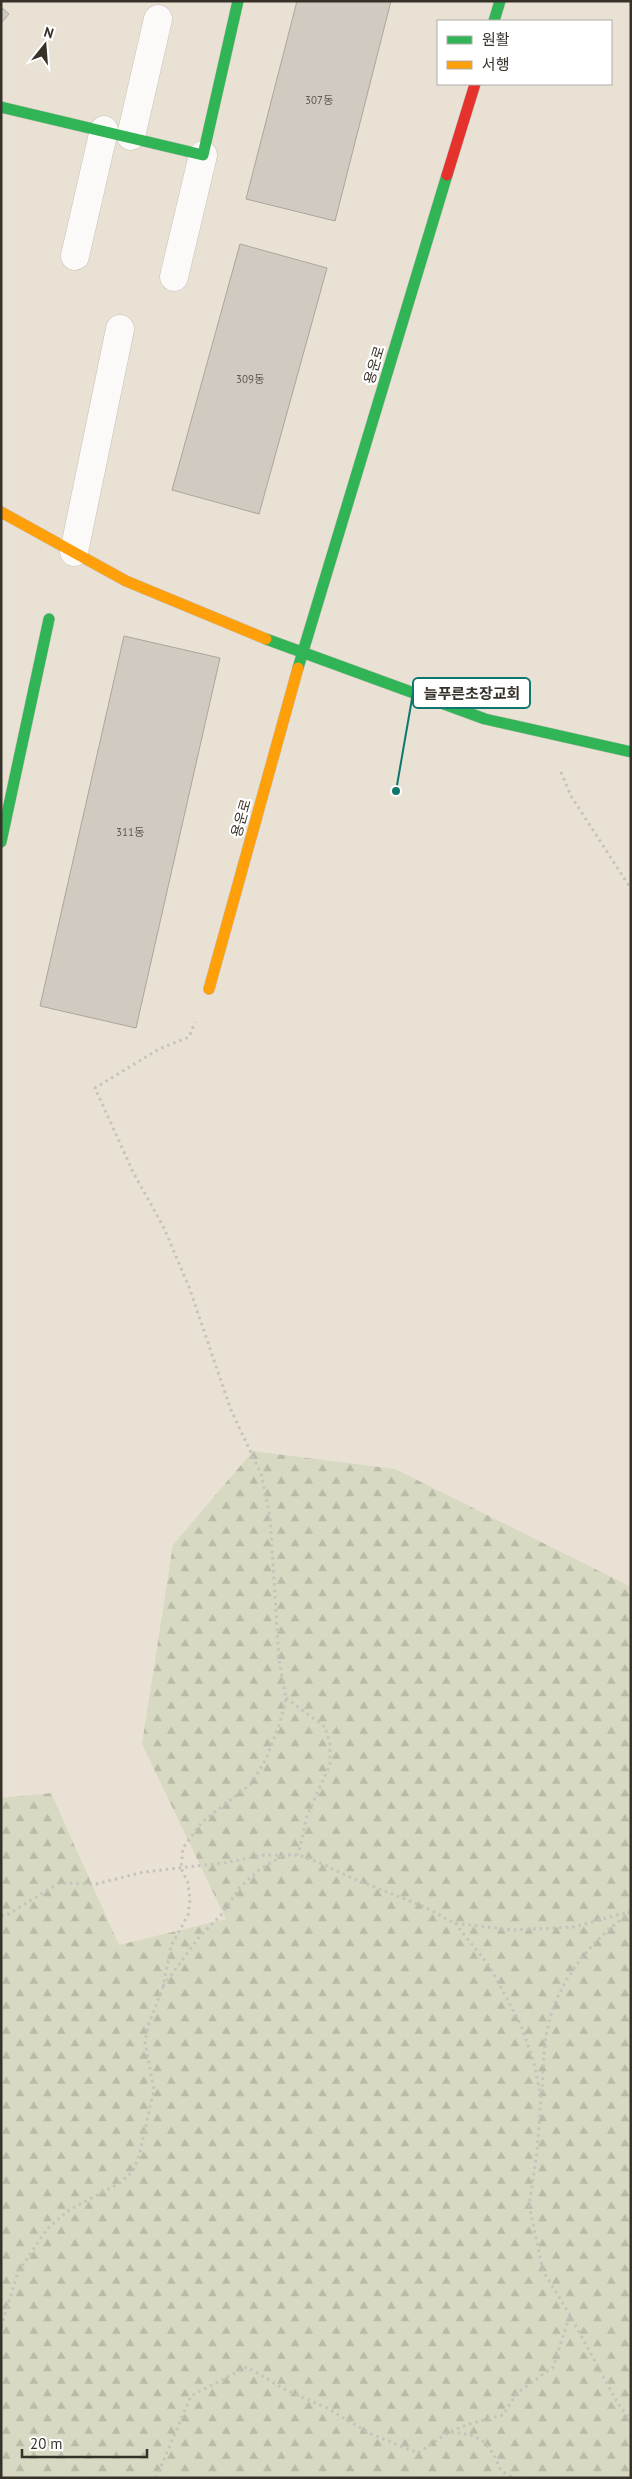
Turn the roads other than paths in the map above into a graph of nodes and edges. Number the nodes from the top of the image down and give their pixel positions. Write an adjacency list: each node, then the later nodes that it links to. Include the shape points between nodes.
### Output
1 (238, 1): 9 (street)
2 (500, 1): 4 (street)
3 (158, 19): 8 (street)
4 (494, 20)
5 (475, 85): 16 (street, 용운로)
6 (1, 107): 7 (street)
7 (104, 130): 8 (street); 10 (street)
8 (131, 136): 9 (street)
9 (203, 155): 11 (street)
10 (75, 256)
11 (174, 277)
12 (120, 329): 14 (street)
13 (1, 512): 14 (street)
14 (74, 552): 16 (street, via 126,581)
15 (49, 619): 18 (street)
16 (302, 654): 17 (street, via 485,719); 20 (street, 용운로)
17 (631, 752)
18 (10, 757): 19 (street)
19 (1, 842)
20 (209, 989)

